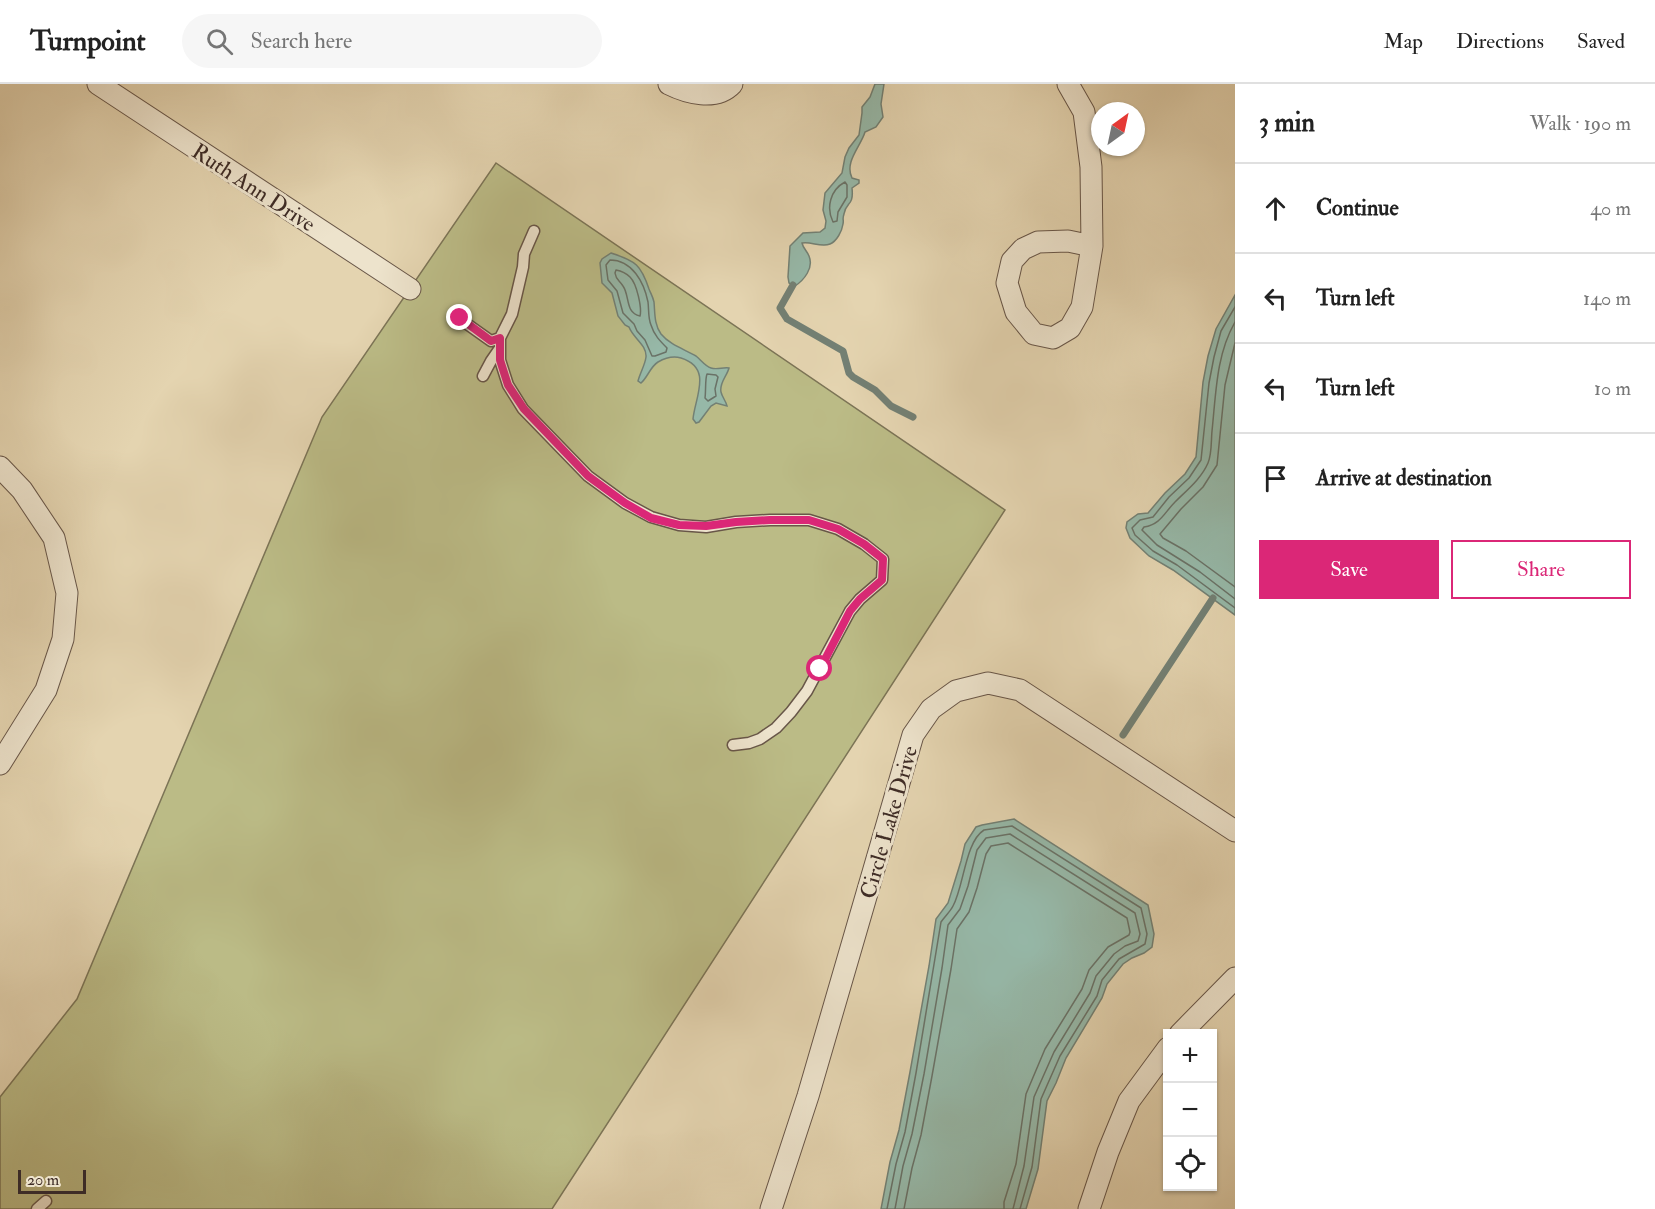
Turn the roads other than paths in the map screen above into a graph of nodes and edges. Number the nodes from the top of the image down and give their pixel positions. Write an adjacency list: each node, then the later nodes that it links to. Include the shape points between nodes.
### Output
1 (98, 84): 7 (street, Ruth Ann Drive)
2 (669, 84): 3 (street, via 703,95 726,90)
3 (732, 84)
4 (1068, 84): 6 (street, via 1084,112 1091,167)
5 (534, 231): 9 (lane, via 524,254 512,314)
6 (1092, 246): 6 (street, via 1068,241 1038,242 1023,249 1012,261 1007,283 1016,312 1034,333 1053,338 1070,328 1082,307)
7 (410, 289)
8 (460, 318): 9 (lane, via 491,341)
9 (500, 343): 10 (lane); 12 (lane, via 500,360 508,385 524,409 588,476 651,518 706,526 809,520 838,529 883,559 882,580 850,611 812,684 791,712 760,739)
10 (483, 376)
11 (0, 467): 13 (street, via 22,490 54,538 67,593 63,639 46,690)
12 (733, 746)
13 (0, 764)
14 (1235, 831): 20 (street, Circle Lake Drive, via 1020,690 988,682 956,691 931,709 913,735 808,1096)
15 (1235, 978): 16 (street)
16 (1185, 1029)
17 (1163, 1054): 21 (street, via 1129,1101)
18 (46, 1201): 19 (lane)
19 (38, 1209)
20 (771, 1209)
21 (1089, 1209)

